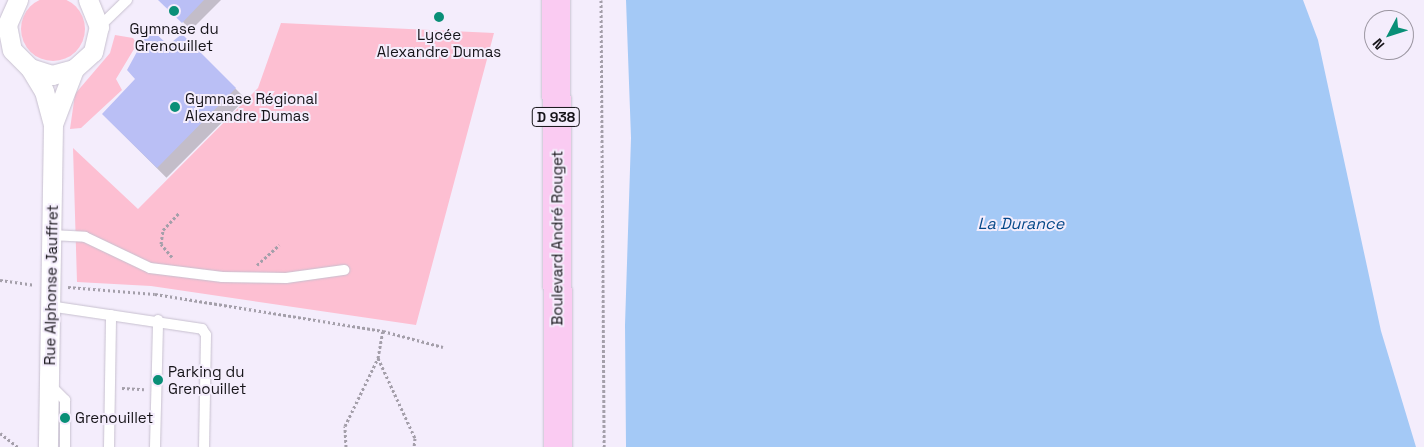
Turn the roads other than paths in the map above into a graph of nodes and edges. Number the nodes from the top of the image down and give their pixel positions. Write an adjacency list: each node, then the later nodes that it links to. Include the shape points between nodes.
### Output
1 (17, 0): 6 (street, Rue Alphonse Jauffret, via 10,12 8,38 12,50)
2 (88, 0): 5 (street)
3 (127, 0): 5 (lane)
4 (556, 0): 20 (main road, Boulevard André Rouget / D 938)
5 (99, 27): 7 (street, Rue Alphonse Jauffret, via 93,52)
6 (30, 68): 7 (street, via 52,74); 8 (street, Rue Alphonse Jauffret, via 44,91)
7 (74, 69): 8 (street, Rue Alphonse Jauffret)
8 (53, 124): 9 (street, Rue Alphonse Jauffret)
9 (51, 235): 10 (lane, via 85,237 150,268 222,277 286,278); 11 (street, Rue Alphonse Jauffret)
10 (344, 270)
11 (49, 306): 12 (lane); 14 (street, Rue Alphonse Jauffret)
12 (112, 315): 13 (lane); 17 (lane)
13 (158, 320): 18 (lane); 19 (lane, via 195,325 206,335)
14 (48, 383): 15 (street, Rue Alphonse Jauffret); 16 (lane, via 65,400)
15 (48, 447)
16 (65, 447)
17 (109, 447)
18 (155, 447)
19 (204, 447)
20 (558, 447)

